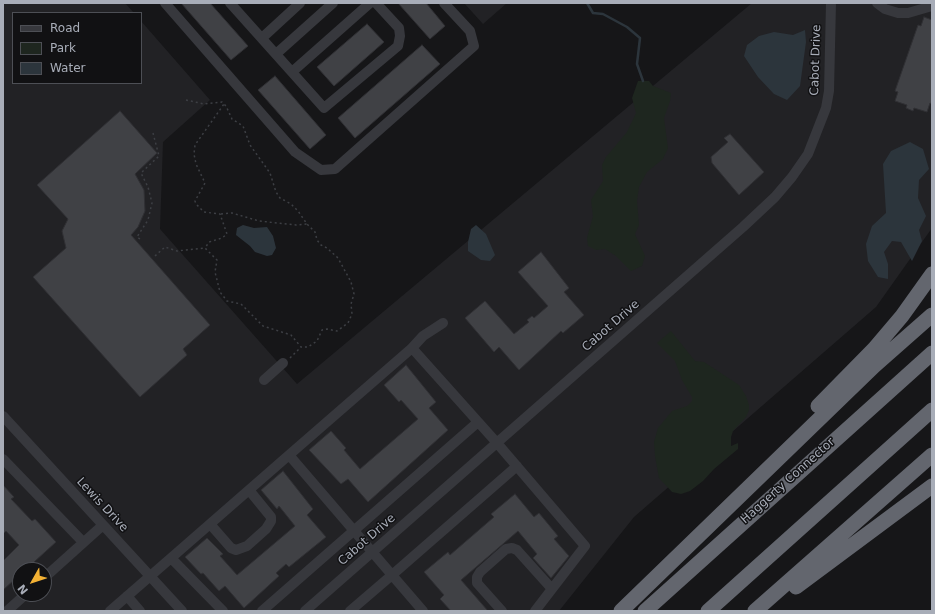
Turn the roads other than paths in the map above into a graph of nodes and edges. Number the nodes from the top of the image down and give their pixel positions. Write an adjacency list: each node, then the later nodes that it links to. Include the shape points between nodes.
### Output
1 (165, 3): 7 (street, via 295,152 321,170 335,169 474,46 470,31)
2 (230, 3): 11 (street)
3 (300, 3): 11 (street)
4 (333, 3): 12 (street)
5 (370, 3): 13 (street)
6 (376, 3): 13 (street, via 398,28 398,46 324,108)
7 (444, 3)
8 (831, 3): 24 (street, Cabot Drive, via 829,91 826,108 808,154 792,177 743,228)
9 (877, 3): 10 (street, via 898,13 908,13)
10 (932, 6)
11 (262, 38): 12 (street)
12 (276, 54): 13 (street)
13 (292, 72)
14 (932, 274): 31 (highway, via 874,349 782,445)
15 (932, 316): 31 (highway, via 874,366)
16 (443, 323): 17 (street, via 423,336)
17 (412, 348): 23 (street); 25 (street)
18 (932, 353): 56 (highway, Haggerty Connector)
19 (283, 363): 20 (street)
20 (264, 380)
21 (932, 410): 57 (highway)
22 (4, 419): 32 (street, Lewis Drive)
23 (478, 422): 24 (street); 34 (street)
24 (497, 443): 28 (street); 36 (street, Cabot Drive)
25 (288, 455): 30 (street); 34 (street)
26 (932, 455): 58 (highway)
27 (3, 459): 35 (street)
28 (517, 466): 39 (street); 41 (street, via 586,546)
29 (932, 486): 59 (highway)
30 (249, 490): 33 (street); 33 (street, via 271,521 247,546 236,550 232,548)
31 (741, 494): 55 (highway)
32 (103, 524): 35 (street); 40 (street, Lewis Drive)
33 (210, 524): 37 (street)
34 (355, 531): 36 (street); 49 (street)
35 (83, 542): 38 (street)
36 (373, 552): 39 (street); 50 (street, Cabot Drive)
37 (171, 558): 40 (street); 48 (street)
38 (52, 571)
39 (392, 575): 51 (street); 52 (street)
40 (150, 576): 42 (street); 47 (street, Lewis Drive)
41 (552, 590): 53 (street, via 517,550 506,549 477,577 477,583); 54 (street)
42 (127, 596): 45 (street); 46 (street)
43 (17, 602): 44 (street)
44 (7, 611)
45 (110, 611)
46 (140, 611)
47 (182, 611)
48 (223, 611)
49 (262, 611)
50 (305, 611)
51 (350, 611)
52 (423, 611)
53 (502, 611)
54 (535, 611)
55 (621, 611)
56 (645, 611)
57 (708, 611)
58 (755, 611)
59 (763, 611)

